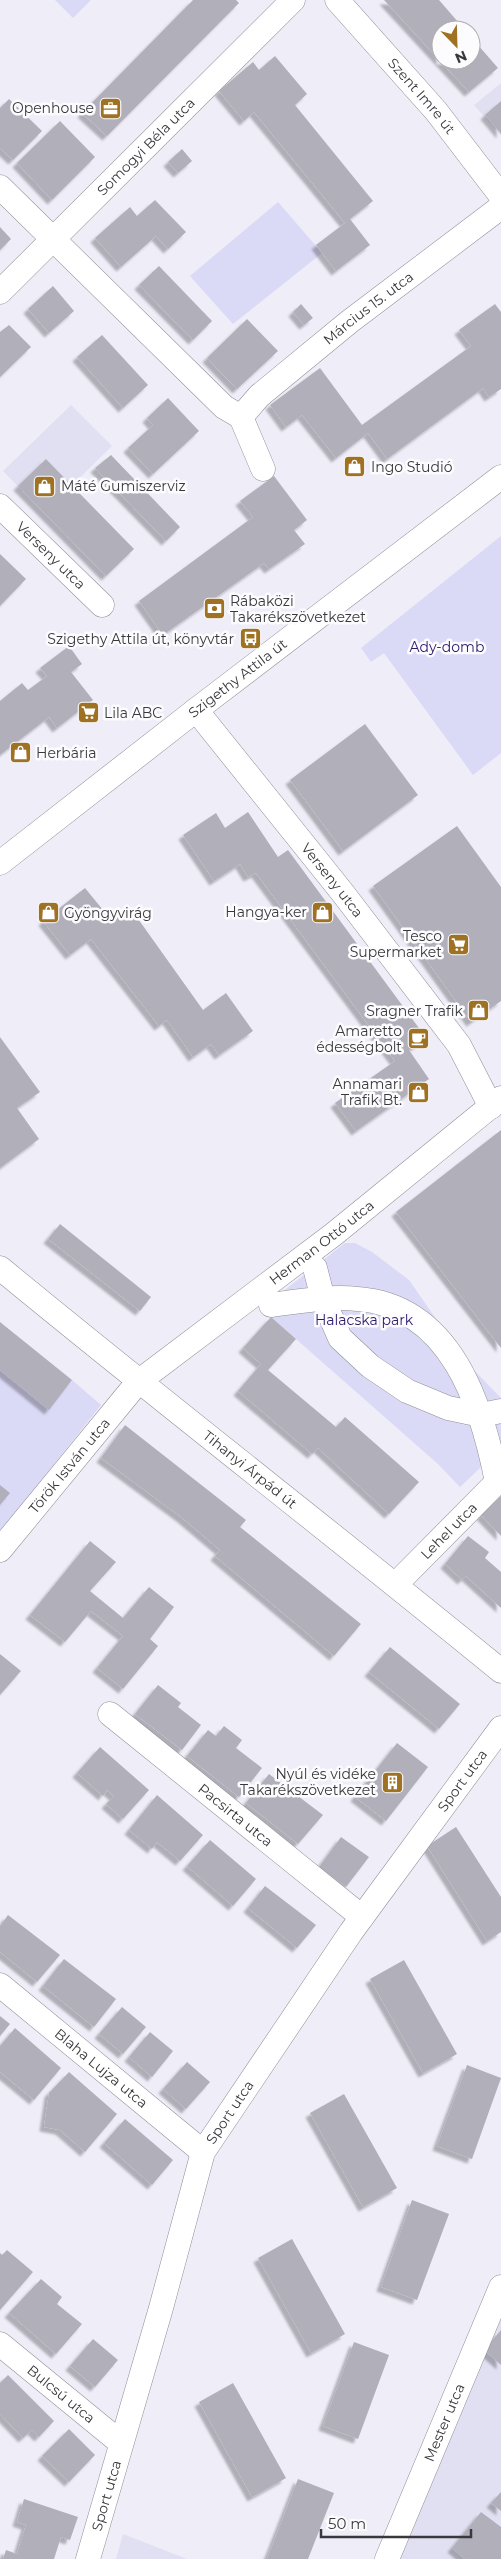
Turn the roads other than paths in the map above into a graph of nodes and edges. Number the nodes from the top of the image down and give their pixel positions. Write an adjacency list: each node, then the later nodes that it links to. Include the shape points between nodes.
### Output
1 (293, 0): 6 (street, Somogyi Béla utca)
2 (338, 0): 4 (street, Szent Imre út, via 436,111)
3 (0, 187): 6 (street)
4 (501, 196)
5 (501, 207): 8 (street, Március 15. utca, via 342,328 259,396)
6 (53, 239): 7 (street, Somogyi Béla utca); 8 (street, via 224,407)
7 (0, 292)
8 (241, 417): 9 (street)
9 (263, 470)
10 (501, 478): 13 (street, Szigethy Attila út)
11 (0, 506): 12 (street, Verseny utca)
12 (102, 605)
13 (196, 710): 14 (street, Szigethy Attila út); 15 (street, Verseny utca, via 336,884 459,1045)
14 (0, 863)
15 (496, 1102): 20 (street, Herman Ottó utca, via 334,1234)
16 (0, 1268): 20 (street, Tihanyi Árpád út)
17 (315, 1268): 18 (street)
18 (323, 1298): 19 (street); 21 (street, via 340,1338 370,1366 407,1392 448,1408); 21 (street, via 360,1299 388,1305 420,1320 444,1345)
19 (271, 1305)
20 (138, 1382): 23 (street, Török István utca); 24 (street, Tihanyi Árpád út)
21 (491, 1413): 22 (street, via 489,1442)
22 (499, 1480): 24 (street, Lehel utca)
23 (0, 1550)
24 (396, 1584): 25 (street, Tihanyi Árpád út)
25 (501, 1671)
26 (110, 1714): 28 (street, Pacsirta utca)
27 (501, 1728): 28 (street, Sport utca)
28 (362, 1917): 30 (street, Sport utca)
29 (0, 1985): 30 (street, Blaha Lujza utca)
30 (203, 2152): 33 (street, Sport utca)
31 (501, 2287): 35 (street, Mester utca)
32 (0, 2344): 33 (street, Bulcsú utca)
33 (121, 2443): 34 (street, Sport utca)
34 (88, 2559)
35 (386, 2559)

